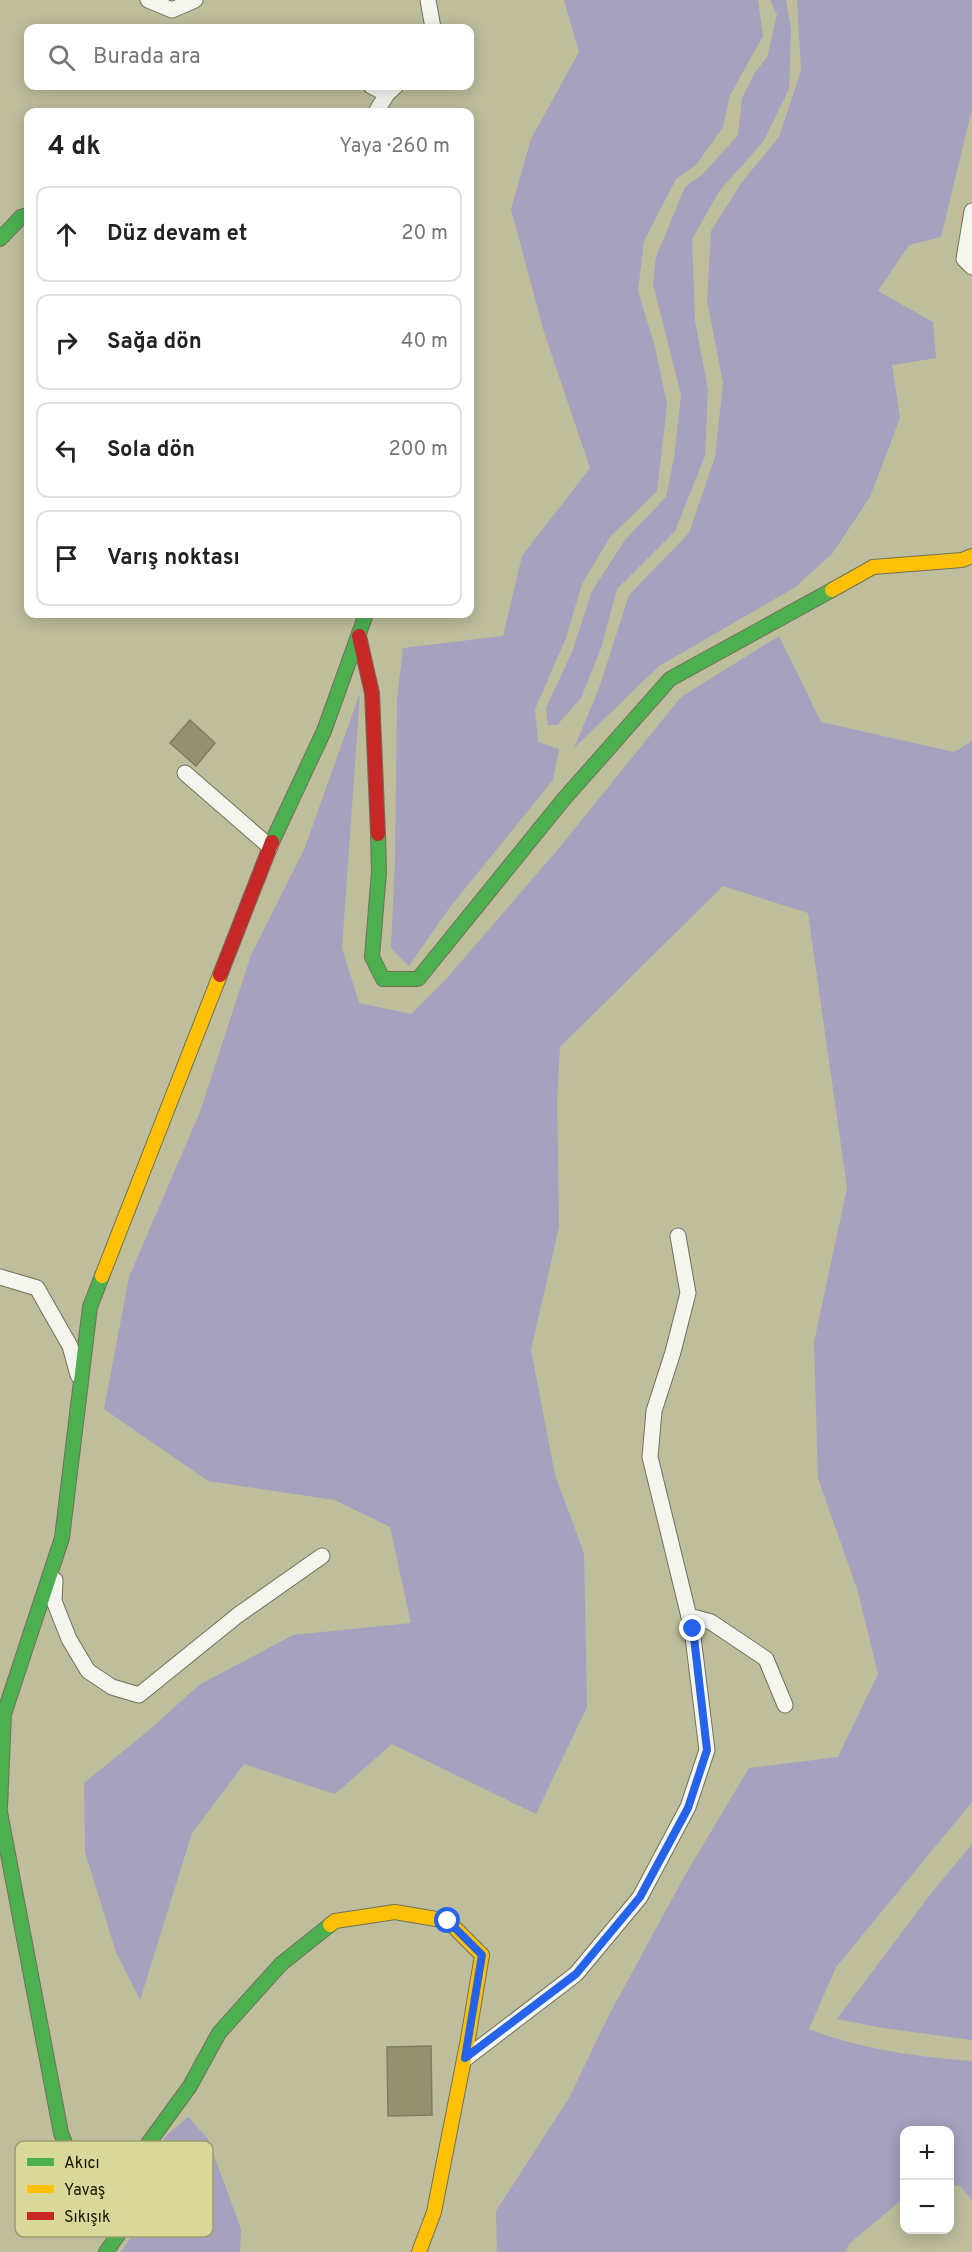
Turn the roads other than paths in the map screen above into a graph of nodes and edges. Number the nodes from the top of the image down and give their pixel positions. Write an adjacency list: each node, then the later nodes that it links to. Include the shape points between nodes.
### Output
1 (148, 0): 2 (street, via 172,10)
2 (195, 0)
3 (428, 0): 4 (street)
4 (432, 24)
5 (391, 90): 6 (street)
6 (379, 108)
7 (972, 211): 10 (street, via 964,259)
8 (24, 216): 9 (street)
9 (0, 239)
10 (972, 267)
11 (972, 556): 13 (street, via 873,567 670,679 563,800 418,979 383,979 372,957 378,836 372,693)
12 (365, 618): 13 (street)
13 (359, 636): 15 (street, via 324,731)
14 (185, 773): 15 (street)
15 (270, 846): 18 (street, via 90,1307)
16 (678, 1236): 21 (street, via 688,1293 654,1411 650,1457)
17 (0, 1277): 18 (street, via 37,1288 70,1346)
18 (80, 1384): 19 (street, via 62,1538)
19 (56, 1556): 20 (street, via 54,1601 69,1639 88,1671 112,1687 139,1695 238,1615); 23 (street, via 4,1714)
20 (322, 1556)
21 (689, 1616): 22 (street, via 711,1622 766,1659); 24 (street, via 707,1750 688,1808 640,1897 576,1974)
22 (784, 1705)
23 (0, 1810): 25 (street)
24 (465, 2058): 26 (street, via 482,1955 448,1921 395,1912 335,1921 281,1964 219,2033 190,2086); 29 (street, via 434,2212)
25 (64, 2141)
26 (150, 2141)
27 (116, 2237): 28 (street)
28 (106, 2252)
29 (419, 2252)

